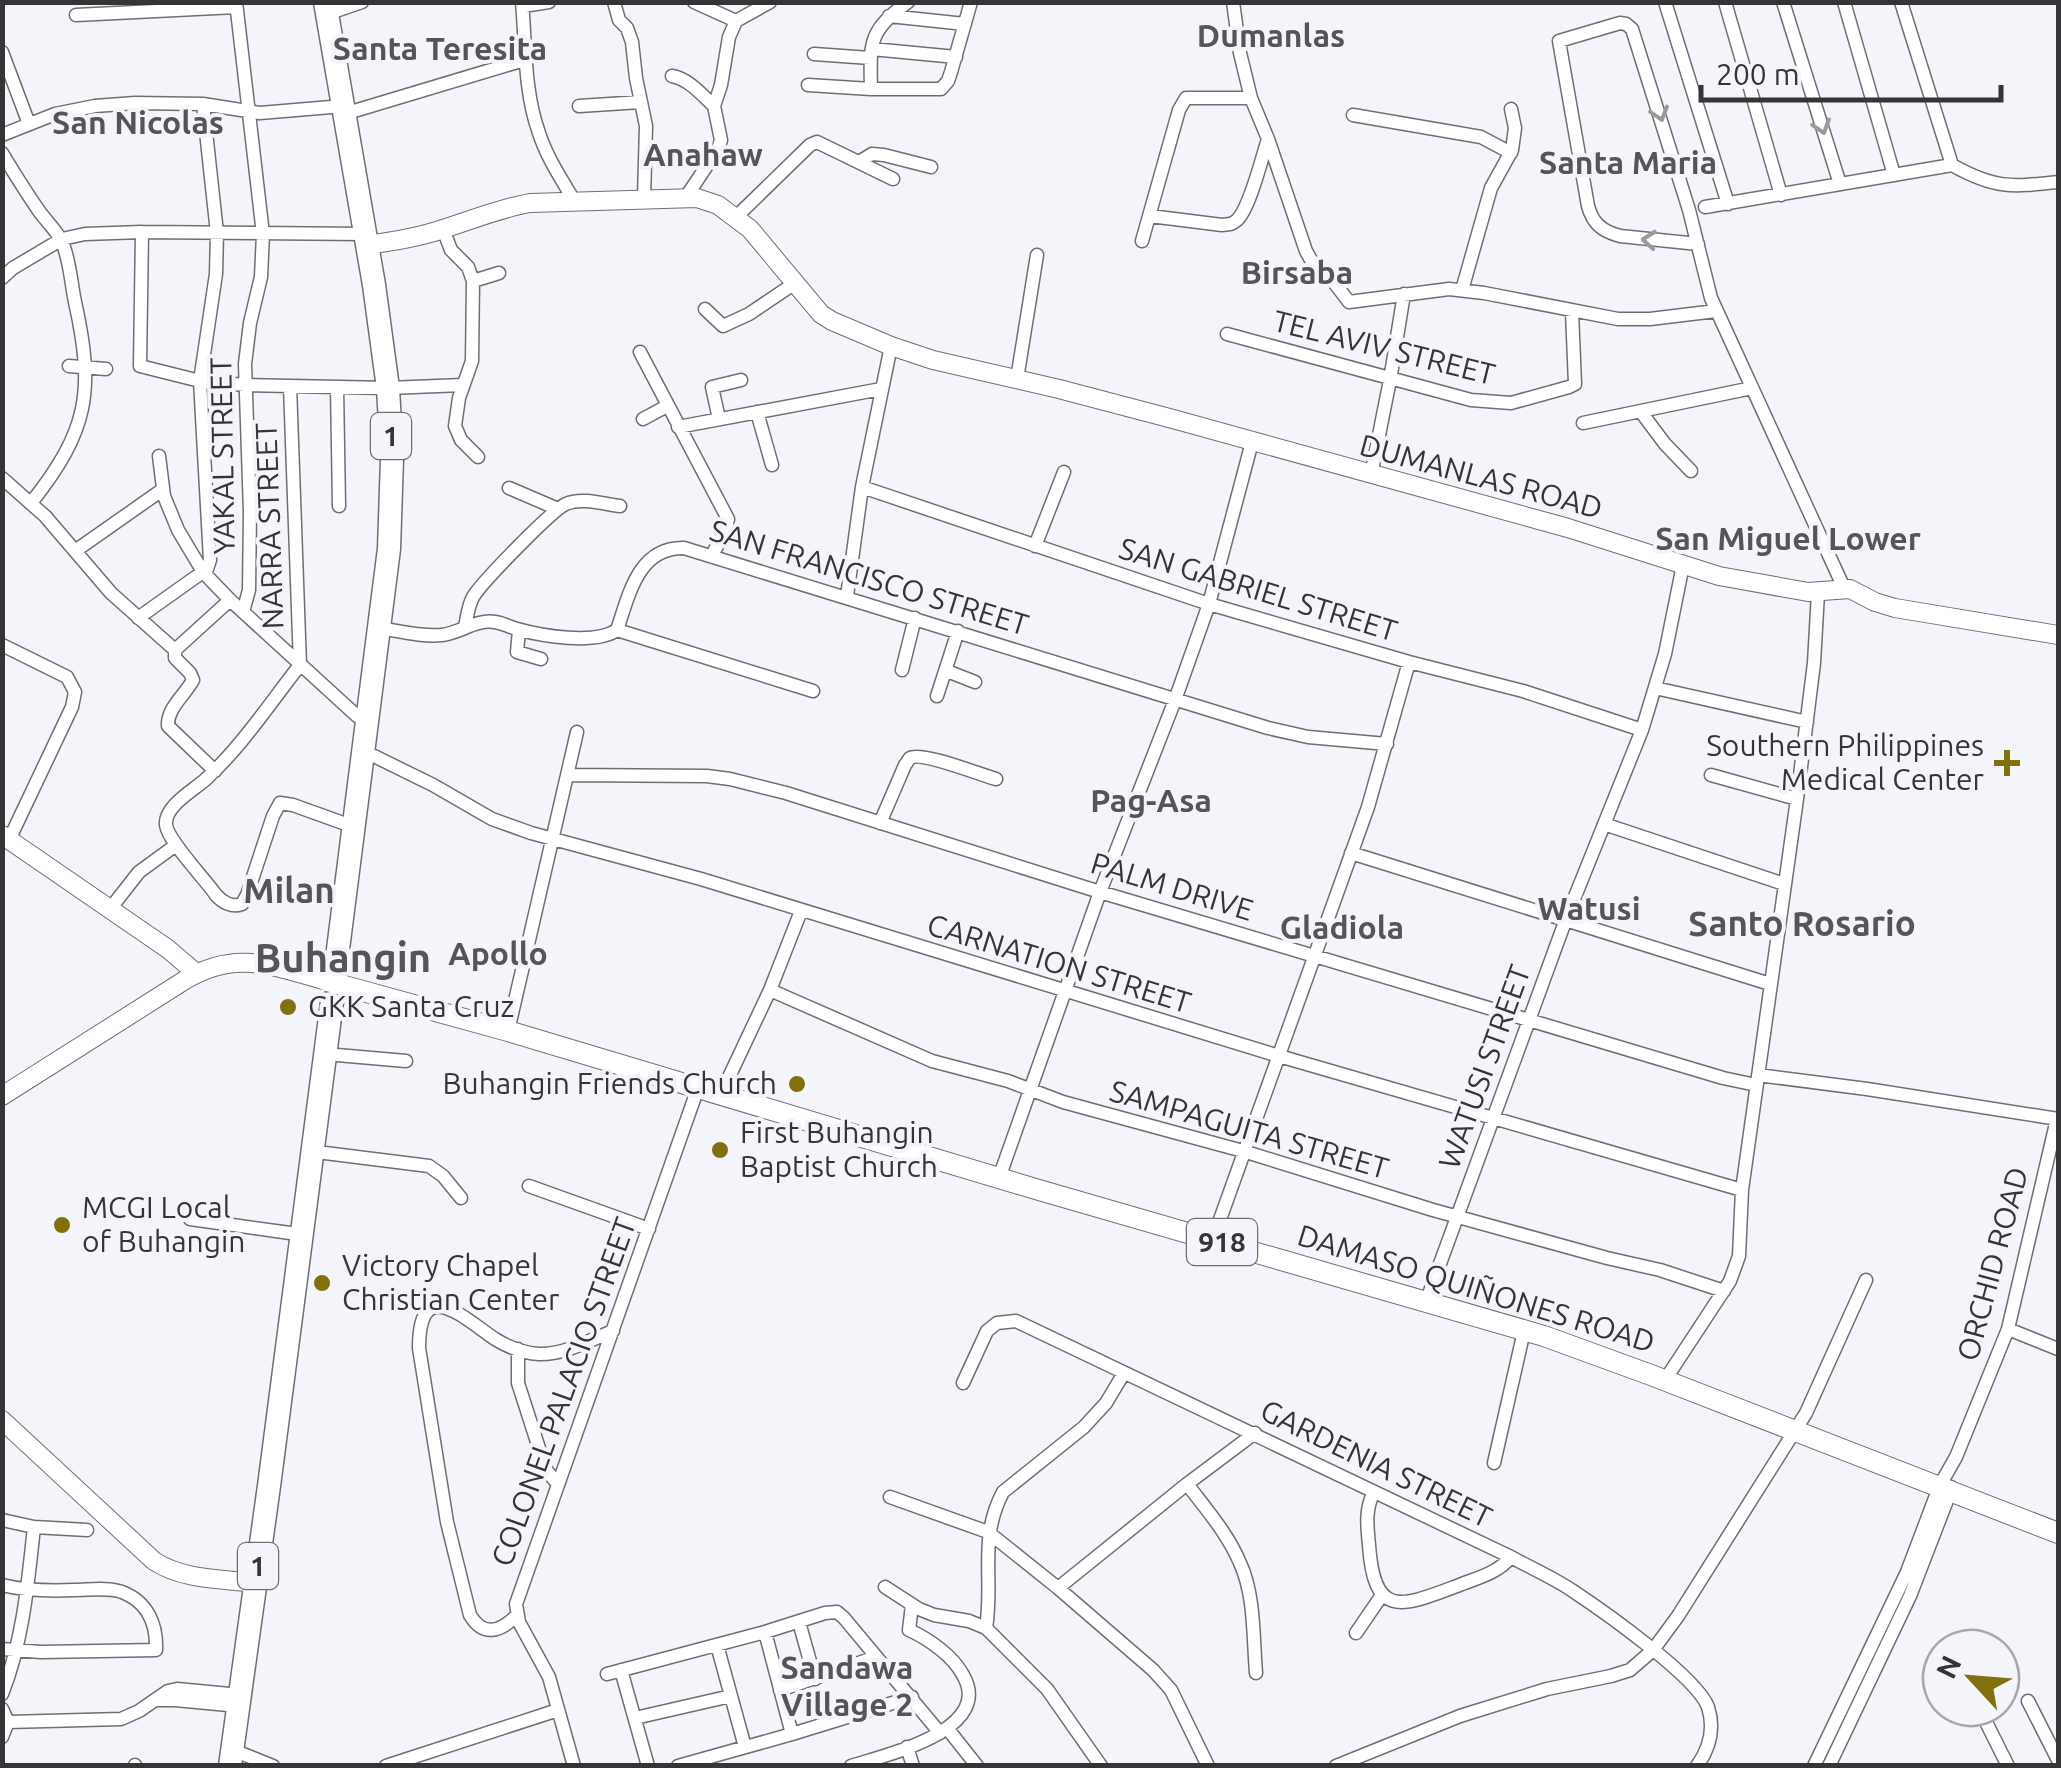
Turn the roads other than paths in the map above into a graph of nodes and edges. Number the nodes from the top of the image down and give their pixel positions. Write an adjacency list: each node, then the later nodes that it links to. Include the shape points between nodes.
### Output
1 (362, 2): 16 (street)
2 (549, 2): 13 (street)
3 (614, 2): 30 (street, via 632,42)
4 (694, 2): 19 (street)
5 (770, 2): 19 (street)
6 (908, 2): 18 (street)
7 (971, 2): 20 (street)
8 (1233, 2): 29 (street)
9 (1665, 2): 54 (street)
10 (1783, 2): 49 (street, one-way to 49)
11 (1844, 2): 46 (street)
12 (1900, 2): 44 (street)
13 (522, 4): 25 (street)
14 (236, 5): 17 (street); 36 (street, YAKAL STREET)
15 (1731, 5): 50 (street)
16 (326, 8): 34 (highway, 1)
17 (76, 16)
18 (888, 16): 20 (street); 23 (street)
19 (736, 20): 33 (street)
20 (965, 24): 24 (street)
21 (2, 52): 38 (street)
22 (814, 54): 23 (street)
23 (871, 54): 24 (street); 28 (street)
24 (956, 57): 28 (street, via 941,89)
25 (524, 60): 34 (street); 53 (street, via 538,132)
26 (672, 76): 33 (street)
27 (808, 85): 28 (street)
28 (871, 89)
29 (1251, 98): 40 (street); 56 (street, via 1186,98)
30 (642, 102): 32 (street); 52 (street)
31 (204, 104): 36 (street); 38 (street, via 95,106); 60 (street)
32 (579, 106)
33 (714, 106): 51 (street, via 721,140)
34 (343, 110): 36 (street); 62 (highway, 1)
35 (1511, 110): 42 (street)
36 (248, 112): 61 (street, YAKAL STREET)
37 (1354, 115): 42 (street, via 1481,138)
38 (29, 124): 39 (street)
39 (2, 134)
40 (1268, 139): 56 (street, via 1237,220 1222,225); 72 (street, via 1315,267 1349,302)
41 (2, 153): 63 (street)
42 (1511, 153): 71 (street, via 1491,188)
43 (859, 162): 45 (street, via 872,154); 47 (street); 57 (street, via 812,144)
44 (1952, 165): 46 (street); 48 (street, via 1995,185)
45 (931, 167)
46 (1894, 175): 49 (street)
47 (893, 179)
48 (2058, 182)
49 (1840, 184): 50 (street)
50 (1781, 194): 54 (street)
51 (686, 197): 52 (main road); 57 (main road)
52 (644, 198): 53 (main road)
53 (575, 202): 58 (main road, via 506,207)
54 (1728, 204): 55 (street)
55 (1706, 206)
56 (1150, 216): 64 (street)
57 (736, 217): 70 (main road, DUMANLAS ROAD)
58 (443, 230): 62 (main road, via 394,242); 69 (street)
59 (142, 232): 60 (street); 63 (street); 85 (street, via 140,366)
60 (217, 234): 61 (street); 85 (street)
61 (263, 234): 62 (street); 87 (street, YAKAL STREET)
62 (366, 239): 90 (highway, 1)
63 (62, 240): 67 (street); 80 (street)
64 (1142, 241)
65 (1698, 244): 65 (street, one-way to 65, via 1620,236 1596,224 1559,41 1620,23 1632,29); 74 (street)
66 (1037, 255): 82 (street)
67 (6, 268)
68 (499, 274): 69 (street)
69 (473, 281): 86 (street, via 472,361)
70 (795, 283): 73 (street, via 724,326); 77 (main road, DUMANLAS ROAD, via 832,321)
71 (1462, 290): 72 (street); 75 (street)
72 (1404, 294): 84 (street)
73 (706, 309)
74 (1716, 311): 75 (street, via 1630,320); 91 (street)
75 (1572, 312): 84 (street, TEL AVIV STREET, via 1576,377 1569,387 1499,404)
76 (1227, 334): 84 (street, TEL AVIV STREET)
77 (891, 346): 82 (main road, DUMANLAS ROAD); 92 (street)
78 (640, 352): 93 (street)
79 (69, 366): 80 (street)
80 (86, 367): 81 (street); 111 (street, via 73,440)
81 (106, 369)
82 (1017, 379): 100 (main road, DUMANLAS ROAD)
83 (742, 380): 97 (street, via 712,387)
84 (1390, 380): 106 (street)
85 (200, 381): 87 (street); 119 (street, via 211,553)
86 (464, 385): 90 (street); 102 (street, via 455,426)
87 (245, 386): 88 (street); 125 (street, YAKAL STREET, via 250,578)
88 (290, 386): 89 (street); 138 (street, NARRA STREET)
89 (337, 387): 90 (street); 112 (street)
90 (388, 388): 133 (highway, 1, via 389,549)
91 (1752, 388): 95 (street); 120 (street)
92 (880, 389): 94 (street); 108 (street)
93 (667, 406): 96 (street); 99 (street)
94 (757, 412): 97 (street); 103 (street)
95 (1642, 412): 98 (street); 104 (street)
96 (643, 419)
97 (719, 419): 99 (street)
98 (1582, 423)
99 (678, 427): 117 (street, via 728,519)
100 (1252, 442): 106 (main road, DUMANLAS ROAD); 124 (street)
101 (159, 456): 110 (street)
102 (478, 457)
103 (772, 465)
104 (1691, 471)
105 (1064, 472): 115 (street)
106 (1371, 475): 118 (main road, DUMANLAS ROAD)
107 (2, 478): 111 (street)
108 (862, 487): 115 (street, SAN GABRIEL STREET); 122 (street)
109 (509, 488): 114 (street)
110 (162, 490): 116 (street); 119 (street)
111 (31, 503): 116 (street)
112 (340, 506)
113 (620, 506): 114 (street, via 580,501)
114 (558, 509): 128 (street, via 478,591)
115 (1035, 546): 124 (street, SAN GABRIEL STREET)
116 (75, 552): 126 (street)
117 (712, 555): 122 (street, SAN FRANCISCO STREET); 130 (street, SAN FRANCISCO STREET, via 675,547 653,556 638,574)
118 (1683, 566): 121 (main road, DUMANLAS ROAD); 142 (street, WATUSI STREET)
119 (203, 572): 123 (street); 126 (street)
120 (1844, 588): 121 (main road, DUMANLAS ROAD); 132 (main road, via 1896,608)
121 (1818, 593): 147 (street)
122 (847, 596): 127 (street, SAN FRANCISCO STREET)
123 (230, 600): 125 (street); 135 (street)
124 (1209, 604): 137 (street, SAN GABRIEL STREET); 145 (street)
125 (243, 612): 138 (street)
126 (138, 618): 135 (street)
127 (915, 618): 131 (street, SAN FRANCISCO STREET); 139 (street)
128 (465, 627): 129 (street, via 494,622); 133 (street)
129 (520, 630): 130 (street, via 587,638); 136 (street, via 517,652)
130 (617, 630): 143 (street)
131 (958, 632): 140 (street); 145 (street, SAN FRANCISCO STREET)
132 (2058, 635)
133 (378, 639): 146 (highway, 1); 151 (highway, 1, via 382,694); 171 (highway, 1)
134 (2, 645): 160 (street, via 67,677 75,692)
135 (175, 650): 152 (street, via 193,680 171,710 168,726)
136 (541, 659)
137 (1409, 662): 148 (street, SAN GABRIEL STREET); 150 (street)
138 (300, 664): 146 (street); 152 (street)
139 (902, 670)
140 (946, 671): 141 (street); 144 (street)
141 (976, 682)
142 (1655, 688): 147 (street); 148 (street, WATUSI STREET)
143 (813, 690)
144 (938, 696)
145 (1175, 700): 150 (street, SAN FRANCISCO STREET, via 1289,734); 165 (street)
146 (357, 716): 157 (highway, 1)
147 (1807, 722): 156 (street)
148 (1642, 730): 159 (street, WATUSI STREET)
149 (577, 732): 153 (street)
150 (1387, 744): 163 (street)
151 (374, 756): 161 (street, CARNATION STREET, via 492,818); 171 (highway, 1)
152 (215, 770): 162 (street, via 166,817)
153 (568, 774): 158 (street, PALM DRIVE, via 730,779); 161 (street)
154 (1711, 776): 156 (street)
155 (996, 780): 158 (street, via 915,756)
156 (1797, 799): 164 (street)
157 (343, 823): 162 (street, via 280,803 238,906 220,900); 171 (highway, 1)
158 (880, 823): 165 (street, PALM DRIVE)
159 (1604, 824): 164 (street); 168 (street, WATUSI STREET)
160 (6, 837): 166 (main road)
161 (553, 840): 167 (street, CARNATION STREET); 176 (street)
162 (176, 845): 166 (street, via 139,872)
163 (1351, 853): 168 (street); 169 (street)
164 (1784, 884): 172 (street)
165 (1100, 892): 169 (street, PALM DRIVE); 174 (street)
166 (110, 909): 170 (main road)
167 (802, 911): 173 (street); 174 (street, CARNATION STREET)
168 (1566, 919): 172 (street); 175 (street, WATUSI STREET)
169 (1314, 956): 175 (street, PALM DRIVE); 178 (street)
170 (196, 973): 171 (main road, via 244,963); 184 (main road)
171 (334, 983): 176 (main road, DAMASO QUIÑONES ROAD / 918); 177 (highway, 1); 196 (highway, 1); 206 (highway, 1)
172 (1770, 984): 180 (street)
173 (770, 990): 182 (street, SAMPAGUITA STREET, via 916,1056); 183 (street)
174 (1066, 992): 178 (street, CARNATION STREET); 182 (street)
175 (1530, 1019): 180 (street, PALM DRIVE, via 1722,1078); 185 (street, WATUSI STREET)
176 (508, 1031): 181 (main road, DAMASO QUIÑONES ROAD / 918)
177 (337, 1055): 179 (street); 188 (highway, 1)
178 (1279, 1056): 185 (street, CARNATION STREET); 187 (street)
179 (406, 1061)
180 (1757, 1080): 186 (street, PALM DRIVE, via 1867,1089); 191 (street)
181 (698, 1088): 183 (main road, DAMASO QUIÑONES ROAD / 918); 195 (street, COLONEL PALACIO STREET)
182 (1030, 1090): 187 (street, SAMPAGUITA STREET); 189 (street)
183 (721, 1094): 189 (main road, DAMASO QUIÑONES ROAD / 918)
184 (2, 1096)
185 (1494, 1119): 191 (street, CARNATION STREET); 193 (street, WATUSI STREET)
186 (2058, 1119): 201 (street, ORCHID ROAD)
187 (1243, 1151): 193 (street, SAMPAGUITA STREET); 197 (street)
188 (324, 1153): 192 (street, via 429,1166); 206 (highway, 1, via 302,1330)
189 (999, 1178): 197 (main road, DAMASO QUIÑONES ROAD / 918)
190 (529, 1186): 195 (street)
191 (1742, 1190): 199 (street, via 1739,1256)
192 (461, 1198)
193 (1457, 1216): 199 (street, SAMPAGUITA STREET); 200 (street, WATUSI STREET)
194 (190, 1219): 196 (street)
195 (649, 1229): 202 (street, COLONEL PALACIO STREET)
196 (290, 1232): 206 (highway, 1, via 278,1328)
197 (1213, 1239): 200 (main road, DAMASO QUIÑONES ROAD / 918)
198 (1866, 1280): 211 (street)
199 (1724, 1291): 208 (street)
200 (1426, 1302): 203 (main road, DAMASO QUIÑONES ROAD / 918)
201 (2008, 1329): 205 (street); 216 (street, ORCHID ROAD)
202 (613, 1331): 204 (street, via 549,1354); 214 (street, COLONEL PALACIO STREET)
203 (1524, 1331): 208 (main road, DAMASO QUIÑONES ROAD / 918); 213 (street)
204 (518, 1349): 214 (street, via 518,1383 546,1470); 232 (street, via 440,1306 423,1320 418,1348 470,1615 488,1630)
205 (2058, 1349)
206 (285, 1366): 225 (highway, 1)
207 (1124, 1373): 209 (street, GARDENIA STREET, via 1016,1321 987,1331); 212 (street, GARDENIA STREET); 222 (street, via 1084,1427 1003,1492)
208 (1665, 1380): 211 (main road, DAMASO QUIÑONES ROAD / 918)
209 (963, 1383)
210 (2, 1420): 225 (main road, via 154,1561 191,1575)
211 (1795, 1430): 216 (main road, DAMASO QUIÑONES ROAD / 918); 239 (street)
212 (1255, 1434): 215 (street); 217 (street, GARDENIA STREET)
213 (1494, 1462)
214 (558, 1484): 232 (street, COLONEL PALACIO STREET)
215 (1187, 1484): 228 (street); 242 (street, via 1242,1566)
216 (1946, 1484): 223 (main road, DAMASO QUIÑONES ROAD / 918); 240 (street, ORCHID ROAD)
217 (1374, 1492): 224 (street, GARDENIA STREET); 230 (street, via 1368,1507 1370,1569)
218 (890, 1497): 222 (street)
219 (2, 1520): 220 (street)
220 (34, 1527): 221 (street); 229 (street)
221 (87, 1530)
222 (988, 1532): 228 (street); 234 (street)
223 (2058, 1533)
224 (1511, 1558): 230 (street, via 1496,1571 1411,1602); 239 (street, GARDENIA STREET, via 1570,1589)
225 (256, 1582): 248 (highway, 1)
226 (2, 1585): 229 (street)
227 (885, 1587): 231 (street)
228 (1058, 1588): 271 (street, via 1171,1690)
229 (27, 1590): 238 (street); 238 (street, via 125,1593 154,1623 156,1650)
230 (1382, 1594): 236 (street)
231 (912, 1605): 234 (street); 254 (street, via 909,1630 954,1662 969,1687 967,1706)
232 (516, 1616): 250 (street, COLONEL PALACIO STREET, via 544,1666)
233 (799, 1622): 235 (street); 241 (street, via 837,1612); 243 (street)
234 (986, 1628): 270 (street, via 1047,1689)
235 (765, 1632): 237 (street); 244 (street)
236 (1356, 1633)
237 (717, 1645): 246 (street); 252 (street, via 614,1672)
238 (9, 1650): 245 (street)
239 (1652, 1650): 272 (street, via 1630,1670 1460,1716); 273 (street, GARDENIA STREET, via 1707,1705 1710,1745)
240 (1877, 1651): 274 (street); 275 (street)
241 (876, 1657): 243 (street); 247 (street)
242 (1256, 1672)
243 (815, 1679): 244 (street)
244 (780, 1690): 255 (street)
245 (2, 1694)
246 (731, 1696): 252 (street); 258 (street)
247 (912, 1697): 254 (street); 255 (street)
248 (240, 1701): 251 (street, via 154,1700 121,1719); 259 (highway, 1)
249 (2028, 1701): 260 (street)
250 (558, 1710): 263 (street); 264 (street, COLONEL PALACIO STREET)
251 (5, 1715): 256 (street)
252 (635, 1718): 265 (street)
253 (1989, 1728): 276 (street)
254 (944, 1731): 257 (street); 269 (street)
255 (792, 1734): 258 (street)
256 (2, 1737)
257 (907, 1747): 261 (street); 268 (street)
258 (746, 1748): 266 (street)
259 (235, 1760): 262 (street)
260 (2058, 1760)
261 (882, 1761): 267 (street)
262 (274, 1766)
263 (386, 1766)
264 (574, 1766)
265 (648, 1766)
266 (678, 1766)
267 (851, 1766)
268 (913, 1766)
269 (977, 1766)
270 (1101, 1766)
271 (1208, 1766)
272 (1336, 1766)
273 (1697, 1766)
274 (1814, 1766)
275 (1829, 1766)
276 (2008, 1766)

